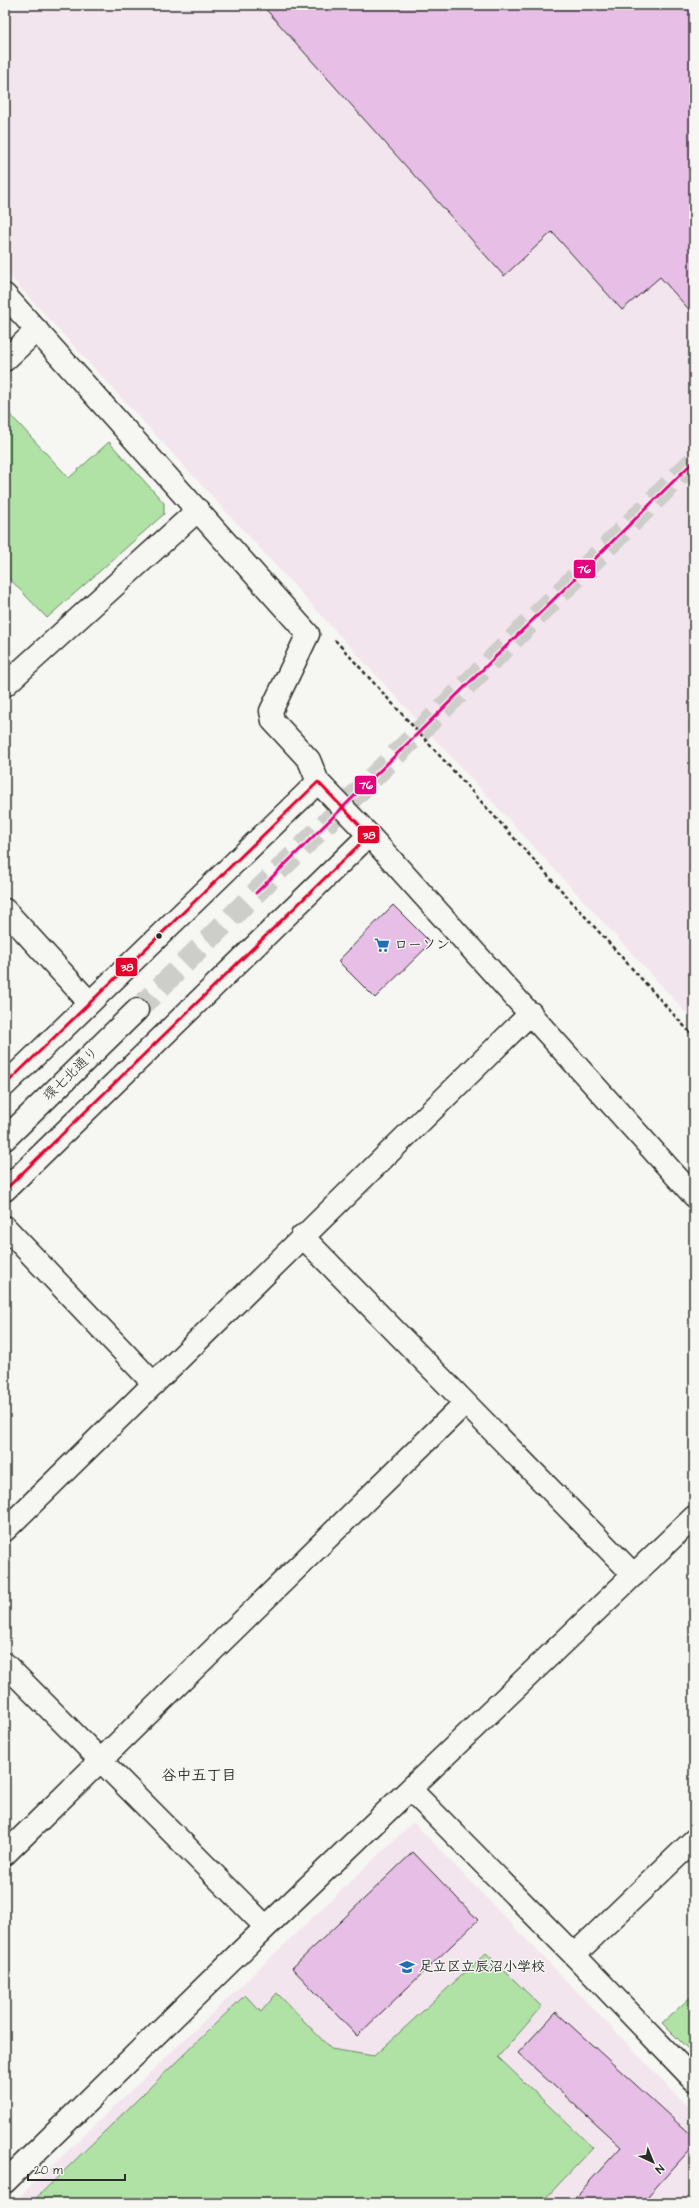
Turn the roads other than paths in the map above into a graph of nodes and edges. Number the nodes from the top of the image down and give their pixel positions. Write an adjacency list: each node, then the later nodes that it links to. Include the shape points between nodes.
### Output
1 (5, 294): 2 (street)
2 (38, 330): 3 (street); 4 (street)
3 (5, 360)
4 (198, 510): 5 (street); 6 (street, via 308,634 270,711 273,721 309,760)
5 (5, 685)
6 (318, 782): 7 (street); 9 (street)
7 (369, 834): 11 (street); 14 (street)
8 (5, 910): 9 (street)
9 (89, 1002): 12 (street)
10 (137, 1010): 13 (street, 環七北通り)
11 (531, 1013): 15 (street); 17 (street)
12 (5, 1085)
13 (5, 1139)
14 (5, 1190)
15 (694, 1196)
16 (5, 1227): 18 (street)
17 (302, 1236): 18 (street); 19 (street)
18 (154, 1384): 21 (street)
19 (464, 1404): 22 (street); 24 (street)
20 (694, 1517): 22 (street)
21 (5, 1530)
22 (634, 1575): 25 (street)
23 (5, 1664): 24 (street)
24 (101, 1759): 27 (street); 28 (street)
25 (412, 1790): 28 (street); 29 (street)
26 (694, 1840): 29 (street)
27 (5, 1854)
28 (266, 1927): 31 (street)
29 (574, 1955): 30 (street)
30 (694, 2080)
31 (5, 2182)

